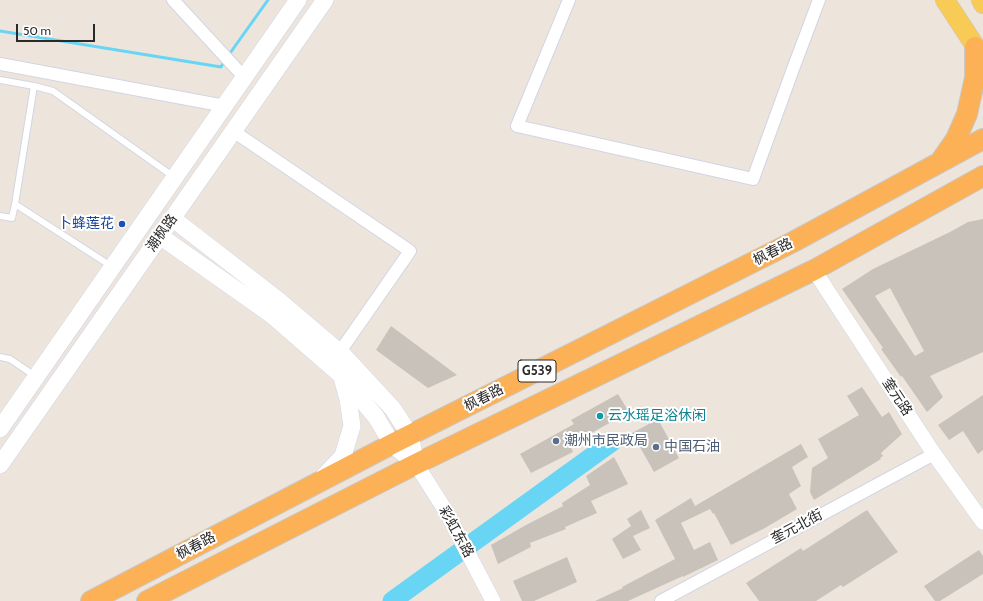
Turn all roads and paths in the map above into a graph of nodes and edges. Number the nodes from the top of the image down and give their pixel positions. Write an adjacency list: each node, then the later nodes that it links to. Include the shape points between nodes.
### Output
1 (173, 0): 11 (street)
2 (298, 0): 11 (main road, 潮枫路)
3 (325, 0): 15 (main road, 潮枫路)
4 (569, 0): 5 (street, via 517,126 753,179)
5 (819, 0)
6 (945, 0): 9 (main road)
7 (980, 0): 8 (main road)
8 (983, 4)
9 (979, 52): 17 (highway, via 967,114 956,139)
10 (0, 64): 14 (street)
11 (244, 77): 14 (main road, 潮枫路)
12 (0, 80): 13 (lane)
13 (34, 86): 19 (lane, via 53,91); 22 (lane)
14 (225, 106): 19 (main road, 潮枫路)
15 (234, 131): 24 (main road, 潮枫路); 28 (street, via 410,251)
16 (983, 139): 17 (highway, 枫春路 / G539)
17 (939, 163): 33 (highway, 枫春路 / G539, via 793,242)
18 (983, 176): 21 (highway, 枫春路 / G539)
19 (175, 177): 26 (main road, 潮枫路)
20 (983, 191): 21 (highway)
21 (953, 193): 27 (highway, 枫春路 / G539)
22 (15, 204): 23 (lane, via 12,218); 26 (lane)
23 (0, 216)
24 (172, 218): 25 (main road, 潮枫路); 28 (main road, via 278,300)
25 (160, 236): 30 (main road, via 272,315); 37 (main road, 潮枫路)
26 (113, 267): 31 (main road, 潮枫路)
27 (814, 270): 35 (street, 奎元路); 36 (highway, 枫春路 / G539)
28 (339, 353): 33 (main road, via 393,409)
29 (0, 357): 31 (lane, via 10,359)
30 (341, 375): 34 (main road, via 376,417); 38 (main road, via 352,426 343,456)
31 (36, 377): 32 (main road, 潮枫路)
32 (0, 429)
33 (410, 435): 34 (highway, 枫春路 / G539); 36 (main road)
34 (392, 444): 36 (main road); 38 (highway, 枫春路 / G539)
35 (934, 454): 39 (street, 奎元路); 43 (street, 奎元北街)
36 (416, 464): 41 (highway, 枫春路 / G539); 42 (street, 彩虹东路, via 447,513)
37 (0, 465)
38 (318, 482): 40 (highway, 枫春路 / G539)
39 (983, 522)
40 (91, 601)
41 (148, 601)
42 (493, 601)
43 (661, 601)

